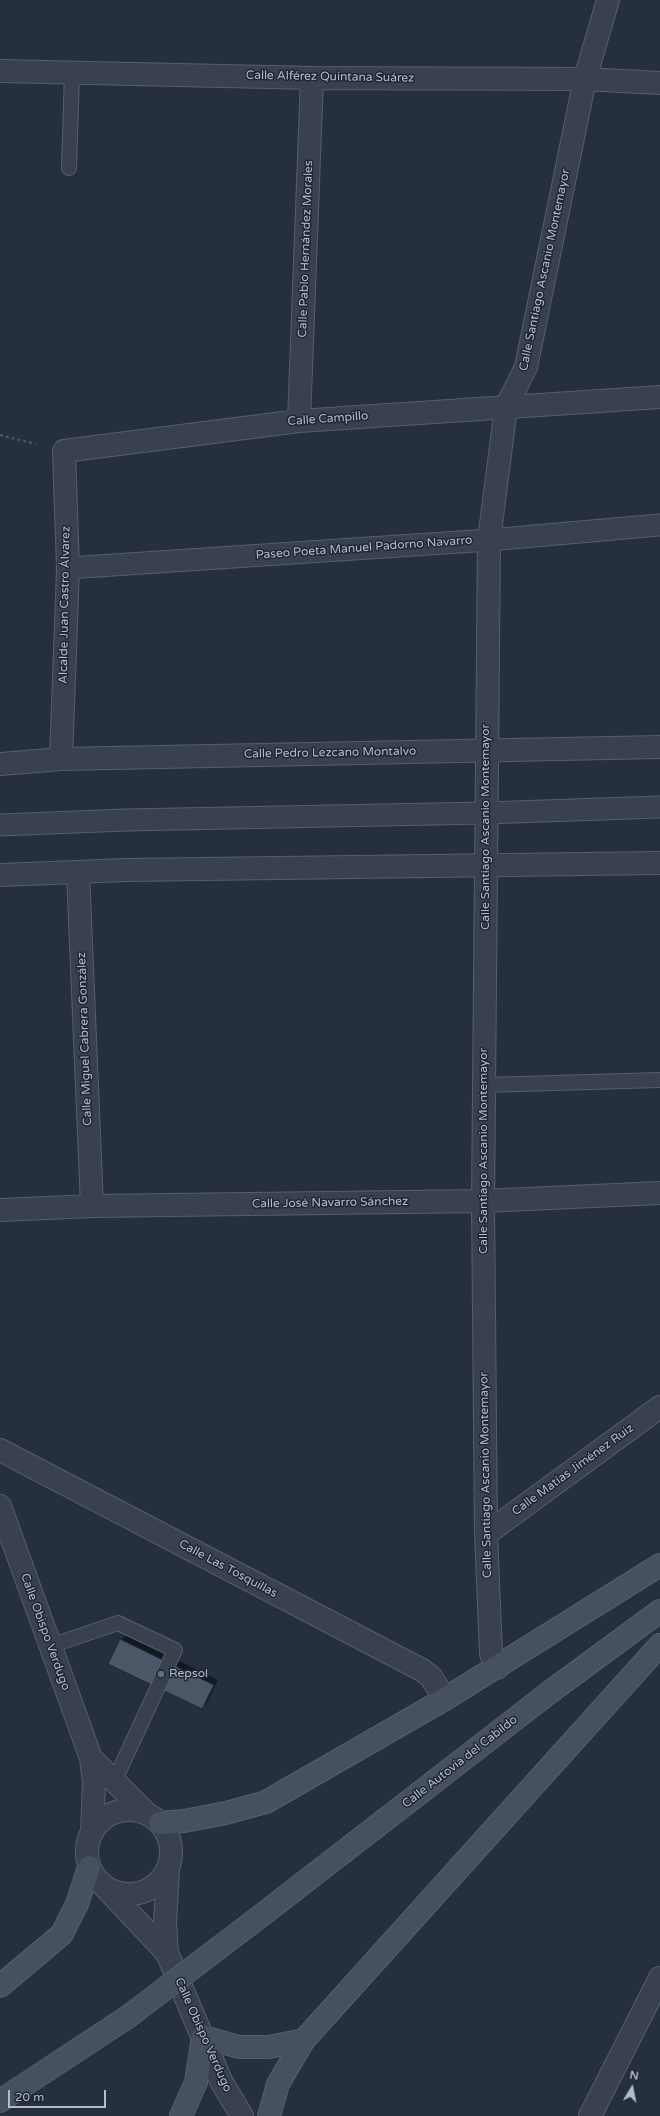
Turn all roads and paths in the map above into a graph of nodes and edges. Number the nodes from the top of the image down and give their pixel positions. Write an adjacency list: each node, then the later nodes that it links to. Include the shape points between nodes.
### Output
1 (608, 0): 5 (street, Calle Santiago Ascanio Montemayor)
2 (0, 71): 3 (street, Calle Alférez Quintana Suárez)
3 (72, 73): 4 (street, Calle Alférez Quintana Suárez); 7 (lane)
4 (312, 78): 5 (street, Calle Alférez Quintana Suárez); 10 (street, Calle Pablo Hernández Morales)
5 (585, 79): 6 (street, Calle Alférez Quintana Suárez); 9 (street, Calle Santiago Ascanio Montemayor, via 526,367)
6 (660, 83)
7 (69, 168)
8 (660, 397): 9 (street, Calle Campillo)
9 (506, 407): 10 (street, Calle Campillo); 14 (street, Calle Santiago Ascanio Montemayor)
10 (299, 421): 12 (street, Calle Campillo)
11 (0, 435): 12 (path)
12 (64, 451): 15 (street, Alcalde Juan Castro Álvarez)
13 (660, 525): 14 (street, Paseo Poeta Manuel Padorno Navarro)
14 (489, 540): 15 (street, Paseo Poeta Manuel Padorno Navarro); 17 (street, Calle Santiago Ascanio Montemayor)
15 (68, 568): 18 (street, Alcalde Juan Castro Álvarez)
16 (660, 747): 17 (street, Calle Pedro Lezcano Montalvo)
17 (486, 749): 18 (street, Calle Pedro Lezcano Montalvo); 21 (street, Calle Santiago Ascanio Montemayor)
18 (61, 759): 19 (street, Calle Pedro Lezcano Montalvo)
19 (0, 764)
20 (660, 807): 21 (street)
21 (485, 812): 22 (street); 24 (street, Calle Santiago Ascanio Montemayor)
22 (0, 825)
23 (660, 863): 24 (street)
24 (486, 864): 25 (street); 28 (street, Calle Santiago Ascanio Montemayor)
25 (78, 872): 26 (street); 31 (street, Calle Miguel Cabrera González)
26 (0, 875)
27 (660, 1080): 28 (lane)
28 (484, 1084): 30 (street, Calle Santiago Ascanio Montemayor)
29 (660, 1193): 30 (street, Calle José Navarro Sánchez)
30 (483, 1201): 31 (street, Calle José Navarro Sánchez); 36 (street, Calle Santiago Ascanio Montemayor)
31 (92, 1206): 32 (street, Calle José Navarro Sánchez)
32 (0, 1210)
33 (660, 1406): 36 (street, Calle Matías Jiménez Ruiz)
34 (0, 1450): 43 (street, Calle Las Tosquillas, via 422,1670 431,1677)
35 (0, 1506): 37 (street, Calle Obispo Verdugo)
36 (486, 1534): 42 (street, Calle Santiago Ascanio Montemayor, via 492,1654)
37 (5, 1543): 41 (street, Calle Obispo Verdugo)
38 (660, 1565): 42 (main road)
39 (660, 1611): 56 (main road, Calle Autovía del Cabildo, bridge, via 129,2016)
40 (660, 1645): 55 (main road)
41 (50, 1646): 44 (street, Calle Obispo Verdugo); 45 (lane, via 118,1623 175,1650)
42 (497, 1668): 43 (main road)
43 (445, 1699): 46 (main road, via 266,1802 219,1815 184,1821)
44 (91, 1758): 45 (street, Calle Obispo Verdugo); 47 (street, Calle Obispo Verdugo, via 94,1782)
45 (114, 1782): 46 (street, Calle Obispo Verdugo)
46 (154, 1818): 47 (street, via 130,1810 113,1813 100,1821); 49 (street, via 169,1836 172,1851)
47 (92, 1832): 48 (street, via 88,1845)
48 (89, 1867): 50 (street); 53 (main road, via 77,1904 62,1934)
49 (168, 1871): 50 (street, via 158,1884 140,1893 122,1894); 51 (street, Calle Obispo Verdugo, via 165,1922)
50 (104, 1886): 51 (street, Calle Obispo Verdugo)
51 (167, 1953): 54 (street, Calle Obispo Verdugo)
52 (660, 1978): 60 (street)
53 (0, 1986)
54 (203, 2037): 55 (main road, via 238,2047 269,2047); 57 (main road, via 196,2082); 58 (street, Calle Obispo Verdugo, via 221,2081)
55 (304, 2040): 59 (main road, via 278,2084)
56 (0, 2101)
57 (181, 2116)
58 (242, 2116)
59 (269, 2116)
60 (590, 2116)

